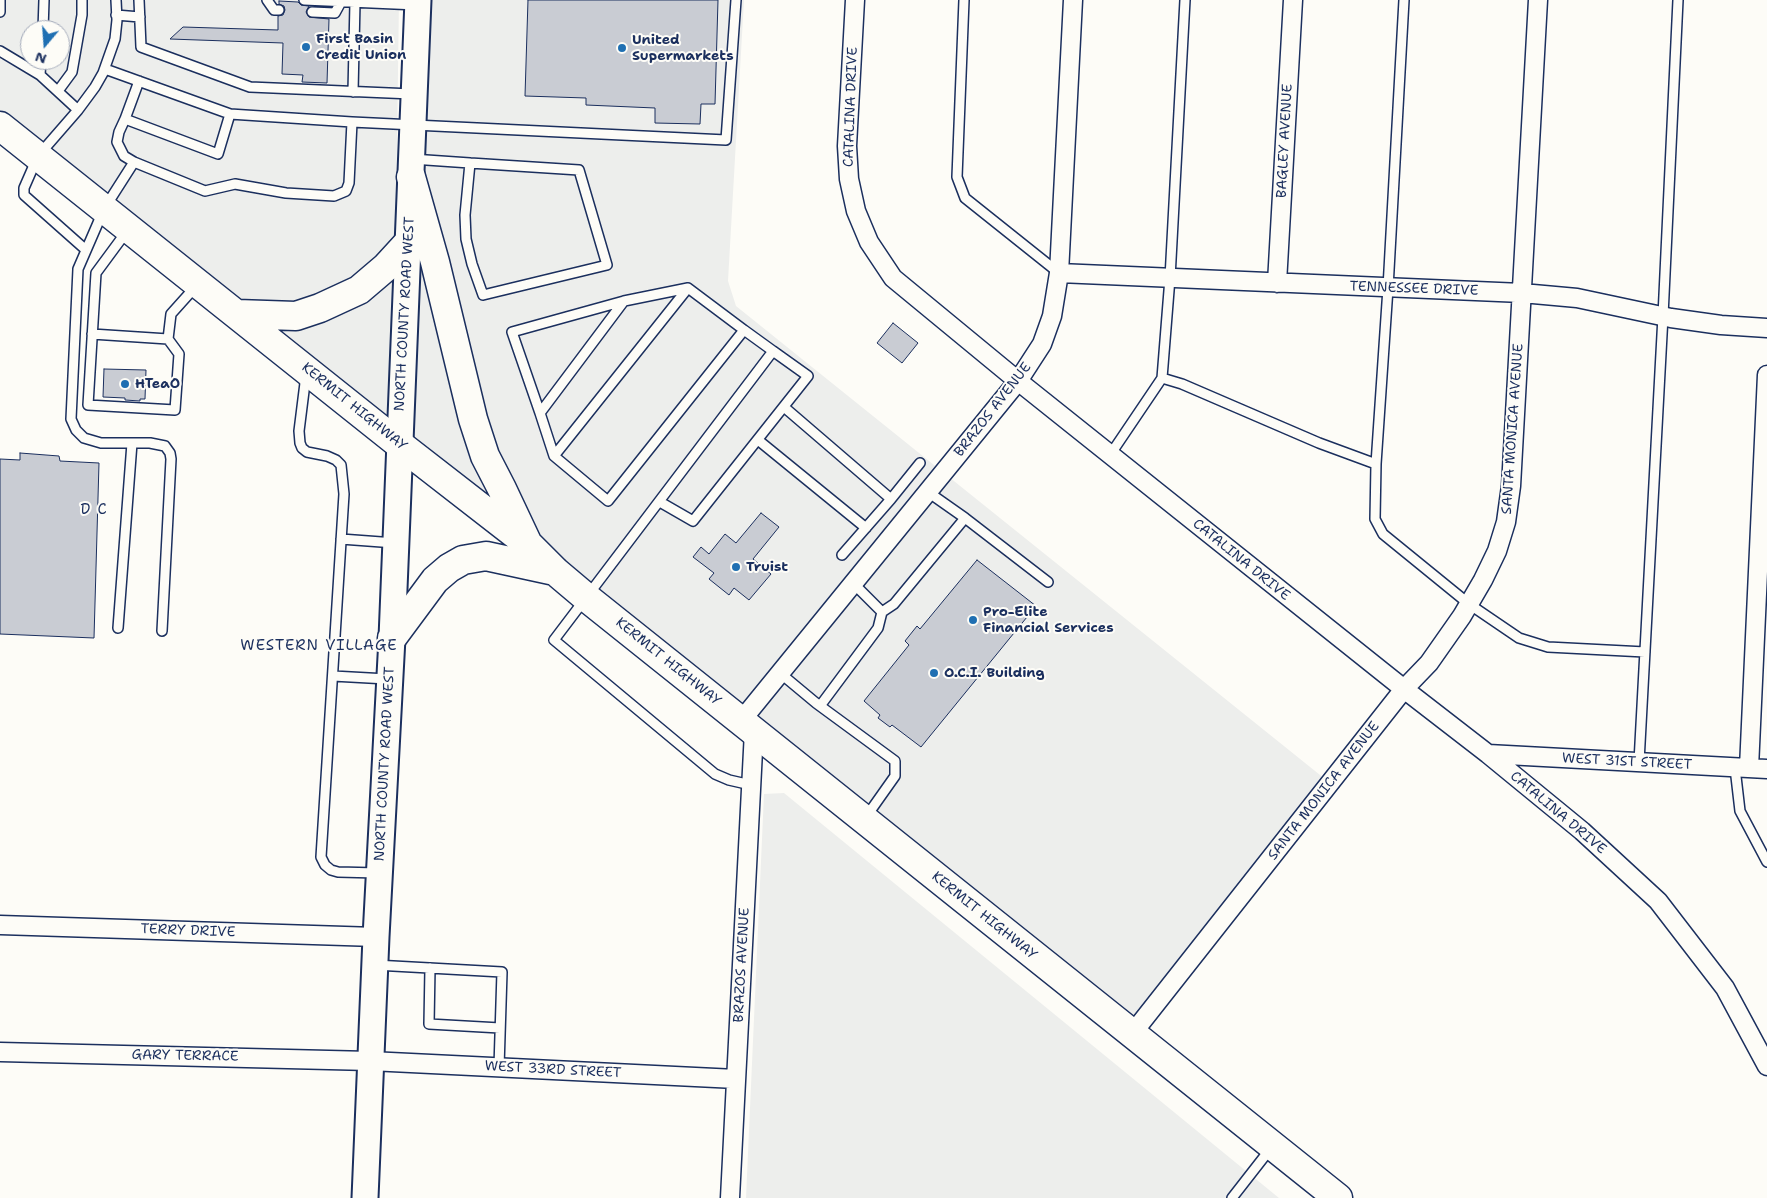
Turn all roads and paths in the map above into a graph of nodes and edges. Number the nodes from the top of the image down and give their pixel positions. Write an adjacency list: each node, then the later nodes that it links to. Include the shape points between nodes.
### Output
1 (0, 0): 21 (lane)
2 (44, 0): 25 (lane)
3 (82, 0): 31 (lane, via 72,72)
4 (116, 0): 23 (lane)
5 (139, 0): 24 (lane)
6 (267, 0): 20 (lane, via 274,10)
7 (304, 0): 17 (lane)
8 (736, 0): 38 (lane, via 726,140)
9 (855, 0): 66 (street, CATALINA DRIVE, via 848,146 849,179 856,212 869,242 893,278)
10 (964, 0): 48 (lane, via 957,176 965,198)
11 (1073, 0): 48 (street, BRAZOS AVENUE)
12 (1185, 0): 49 (lane)
13 (1293, 0): 51 (street, BAGLEY AVENUE)
14 (1404, 0): 53 (lane)
15 (1538, 0): 54 (street, SANTA MONICA AVENUE)
16 (1678, 0): 57 (lane)
17 (341, 2): 18 (lane); 22 (lane, via 335,13)
18 (355, 2): 19 (lane); 32 (lane)
19 (418, 3): 33 (main road, NORTH COUNTY ROAD WEST)
20 (279, 10)
21 (0, 12)
22 (312, 12)
23 (116, 16): 24 (lane); 27 (lane, via 115,39)
24 (140, 17): 32 (lane, via 141,47 250,87)
25 (43, 20)
26 (0, 51): 29 (lane)
27 (105, 69): 30 (lane); 34 (lane)
28 (40, 70): 29 (lane)
29 (40, 75): 31 (lane)
30 (139, 81): 35 (lane); 36 (lane)
31 (58, 91): 34 (lane)
32 (353, 92): 33 (lane)
33 (414, 94): 38 (main road, NORTH COUNTY ROAD WEST)
34 (78, 110): 40 (lane)
35 (230, 114): 36 (lane, via 218,154); 37 (lane)
36 (125, 119): 41 (lane, via 117,142 124,156)
37 (352, 122): 38 (lane); 41 (lane, via 349,184 346,191 334,196 286,193 236,184 205,191)
38 (413, 125): 43 (main road, NORTH COUNTY ROAD WEST)
39 (1, 128): 40 (main road, KERMIT HIGHWAY)
40 (38, 156): 44 (main road, KERMIT HIGHWAY); 47 (lane, via 27,178 24,195)
41 (134, 162): 44 (lane)
42 (470, 163): 42 (lane, via 579,170 607,266 483,295 466,239); 43 (lane)
43 (411, 168): 46 (main road, NORTH COUNTY ROAD WEST); 83 (main road, via 473,419 485,456)
44 (104, 209): 45 (main road, KERMIT HIGHWAY); 47 (lane)
45 (129, 228): 50 (main road, KERMIT HIGHWAY); 60 (lane, via 96,273)
46 (408, 243): 56 (main road, via 360,290 320,308 296,316); 71 (main road, NORTH COUNTY ROAD WEST)
47 (86, 250): 70 (lane, via 78,269 71,420 84,438 101,443)
48 (1059, 273): 49 (street, TENNESSEE DRIVE); 66 (street, BRAZOS AVENUE, via 1052,316 1042,344)
49 (1170, 278): 51 (street, TENNESSEE DRIVE); 65 (lane)
50 (198, 283): 56 (main road, KERMIT HIGHWAY); 61 (lane, via 171,314)
51 (1277, 283): 53 (street, TENNESSEE DRIVE)
52 (688, 288): 55 (lane); 59 (lane); 73 (lane)
53 (1388, 288): 54 (street, TENNESSEE DRIVE); 75 (lane)
54 (1522, 293): 57 (street, TENNESSEE DRIVE, via 1577,298); 90 (street, SANTA MONICA AVENUE, via 1506,522 1497,551)
55 (624, 301): 68 (lane); 68 (lane, via 512,332)
56 (237, 314): 63 (main road, KERMIT HIGHWAY)
57 (1663, 316): 58 (street, TENNESSEE DRIVE); 95 (lane)
58 (1767, 328)
59 (744, 330): 62 (lane); 73 (lane, via 608,501)
60 (92, 334): 61 (lane); 61 (lane, via 88,405 175,410 179,354)
61 (168, 339)
62 (773, 351): 67 (lane, via 808,376); 78 (lane)
63 (307, 369): 71 (main road, KERMIT HIGHWAY); 81 (lane, via 300,443 307,452 327,456 341,465 344,494)
64 (1767, 374): 84 (street)
65 (1162, 378): 72 (lane); 75 (lane)
66 (1018, 381): 72 (street, CATALINA DRIVE); 76 (street, BRAZOS AVENUE)
67 (784, 407): 69 (lane); 77 (lane)
68 (540, 414): 73 (lane)
69 (758, 440): 78 (lane, via 693,521); 80 (lane)
70 (132, 443): 92 (lane); 93 (lane, via 165,446 171,459)
71 (399, 444): 82 (main road, NORTH COUNTY ROAD WEST); 83 (main road, KERMIT HIGHWAY)
72 (1110, 455): 99 (street, CATALINA DRIVE)
73 (554, 456)
74 (920, 463): 77 (lane)
75 (1376, 464): 90 (lane, via 1375,519 1383,534)
76 (928, 492): 79 (lane); 88 (street, BRAZOS AVENUE)
77 (891, 499): 80 (lane)
78 (660, 502): 89 (lane)
79 (965, 518): 87 (lane); 91 (lane, via 894,604)
80 (866, 528): 85 (lane)
81 (341, 539): 82 (lane); 97 (lane)
82 (396, 544): 94 (main road, NORTH COUNTY ROAD WEST)
83 (528, 545): 86 (main road, KERMIT HIGHWAY)
84 (1763, 546): 104 (street, via 1757,660)
85 (842, 555)
86 (555, 571): 89 (main road, KERMIT HIGHWAY); 94 (main road, via 486,556 463,560 435,580)
87 (1048, 582)
88 (853, 583): 91 (lane); 96 (street, BRAZOS AVENUE)
89 (587, 598): 101 (main road, KERMIT HIGHWAY); 106 (lane, via 554,640 715,774)
90 (1469, 604): 95 (lane, via 1519,638 1548,647); 99 (street, SANTA MONICA AVENUE, via 1429,663)
91 (882, 612): 100 (lane, via 878,628)
92 (118, 628)
93 (162, 631)
94 (392, 638): 98 (main road, NORTH COUNTY ROAD WEST)
95 (1645, 652): 103 (lane)
96 (780, 673): 100 (lane); 101 (street, BRAZOS AVENUE)
97 (332, 676): 98 (lane); 109 (lane, via 321,857 325,865 338,872)
98 (390, 679): 109 (main road, NORTH COUNTY ROAD WEST)
99 (1404, 689): 102 (street, CATALINA DRIVE); 115 (street, SANTA MONICA AVENUE)
100 (820, 706): 107 (lane, via 895,761 894,776)
101 (748, 726): 106 (street, BRAZOS AVENUE); 107 (main road, KERMIT HIGHWAY)
102 (1488, 754): 103 (street, WEST 31ST STREET); 118 (street, CATALINA DRIVE, via 1582,831 1658,901 1725,988)
103 (1639, 762): 104 (street, WEST 31ST STREET)
104 (1742, 768): 105 (street, WEST 31ST STREET); 108 (lane, via 1740,811)
105 (1767, 769)
106 (751, 786): 120 (street, BRAZOS AVENUE)
107 (864, 820): 115 (main road, KERMIT HIGHWAY)
108 (1767, 862)
109 (379, 873): 111 (main road, NORTH COUNTY ROAD WEST)
110 (0, 925): 111 (street, TERRY DRIVE)
111 (376, 937): 112 (main road, NORTH COUNTY ROAD WEST)
112 (375, 965): 113 (lane); 117 (main road, NORTH COUNTY ROAD WEST)
113 (430, 968): 114 (lane, via 429,1024); 114 (lane, via 502,972)
114 (500, 1028): 119 (lane)
115 (1132, 1034): 121 (main road, KERMIT HIGHWAY)
116 (0, 1052): 117 (street, GARY TERRACE)
117 (370, 1061): 119 (street, WEST 33RD STREET); 122 (main road, NORTH COUNTY ROAD WEST)
118 (1767, 1066)
119 (499, 1067): 120 (street, WEST 33RD STREET)
120 (736, 1079): 123 (street, BRAZOS AVENUE)
121 (1273, 1146): 124 (lane); 125 (main road, KERMIT HIGHWAY)
122 (364, 1198)
123 (730, 1198)
124 (1232, 1198)
125 (1338, 1198)

